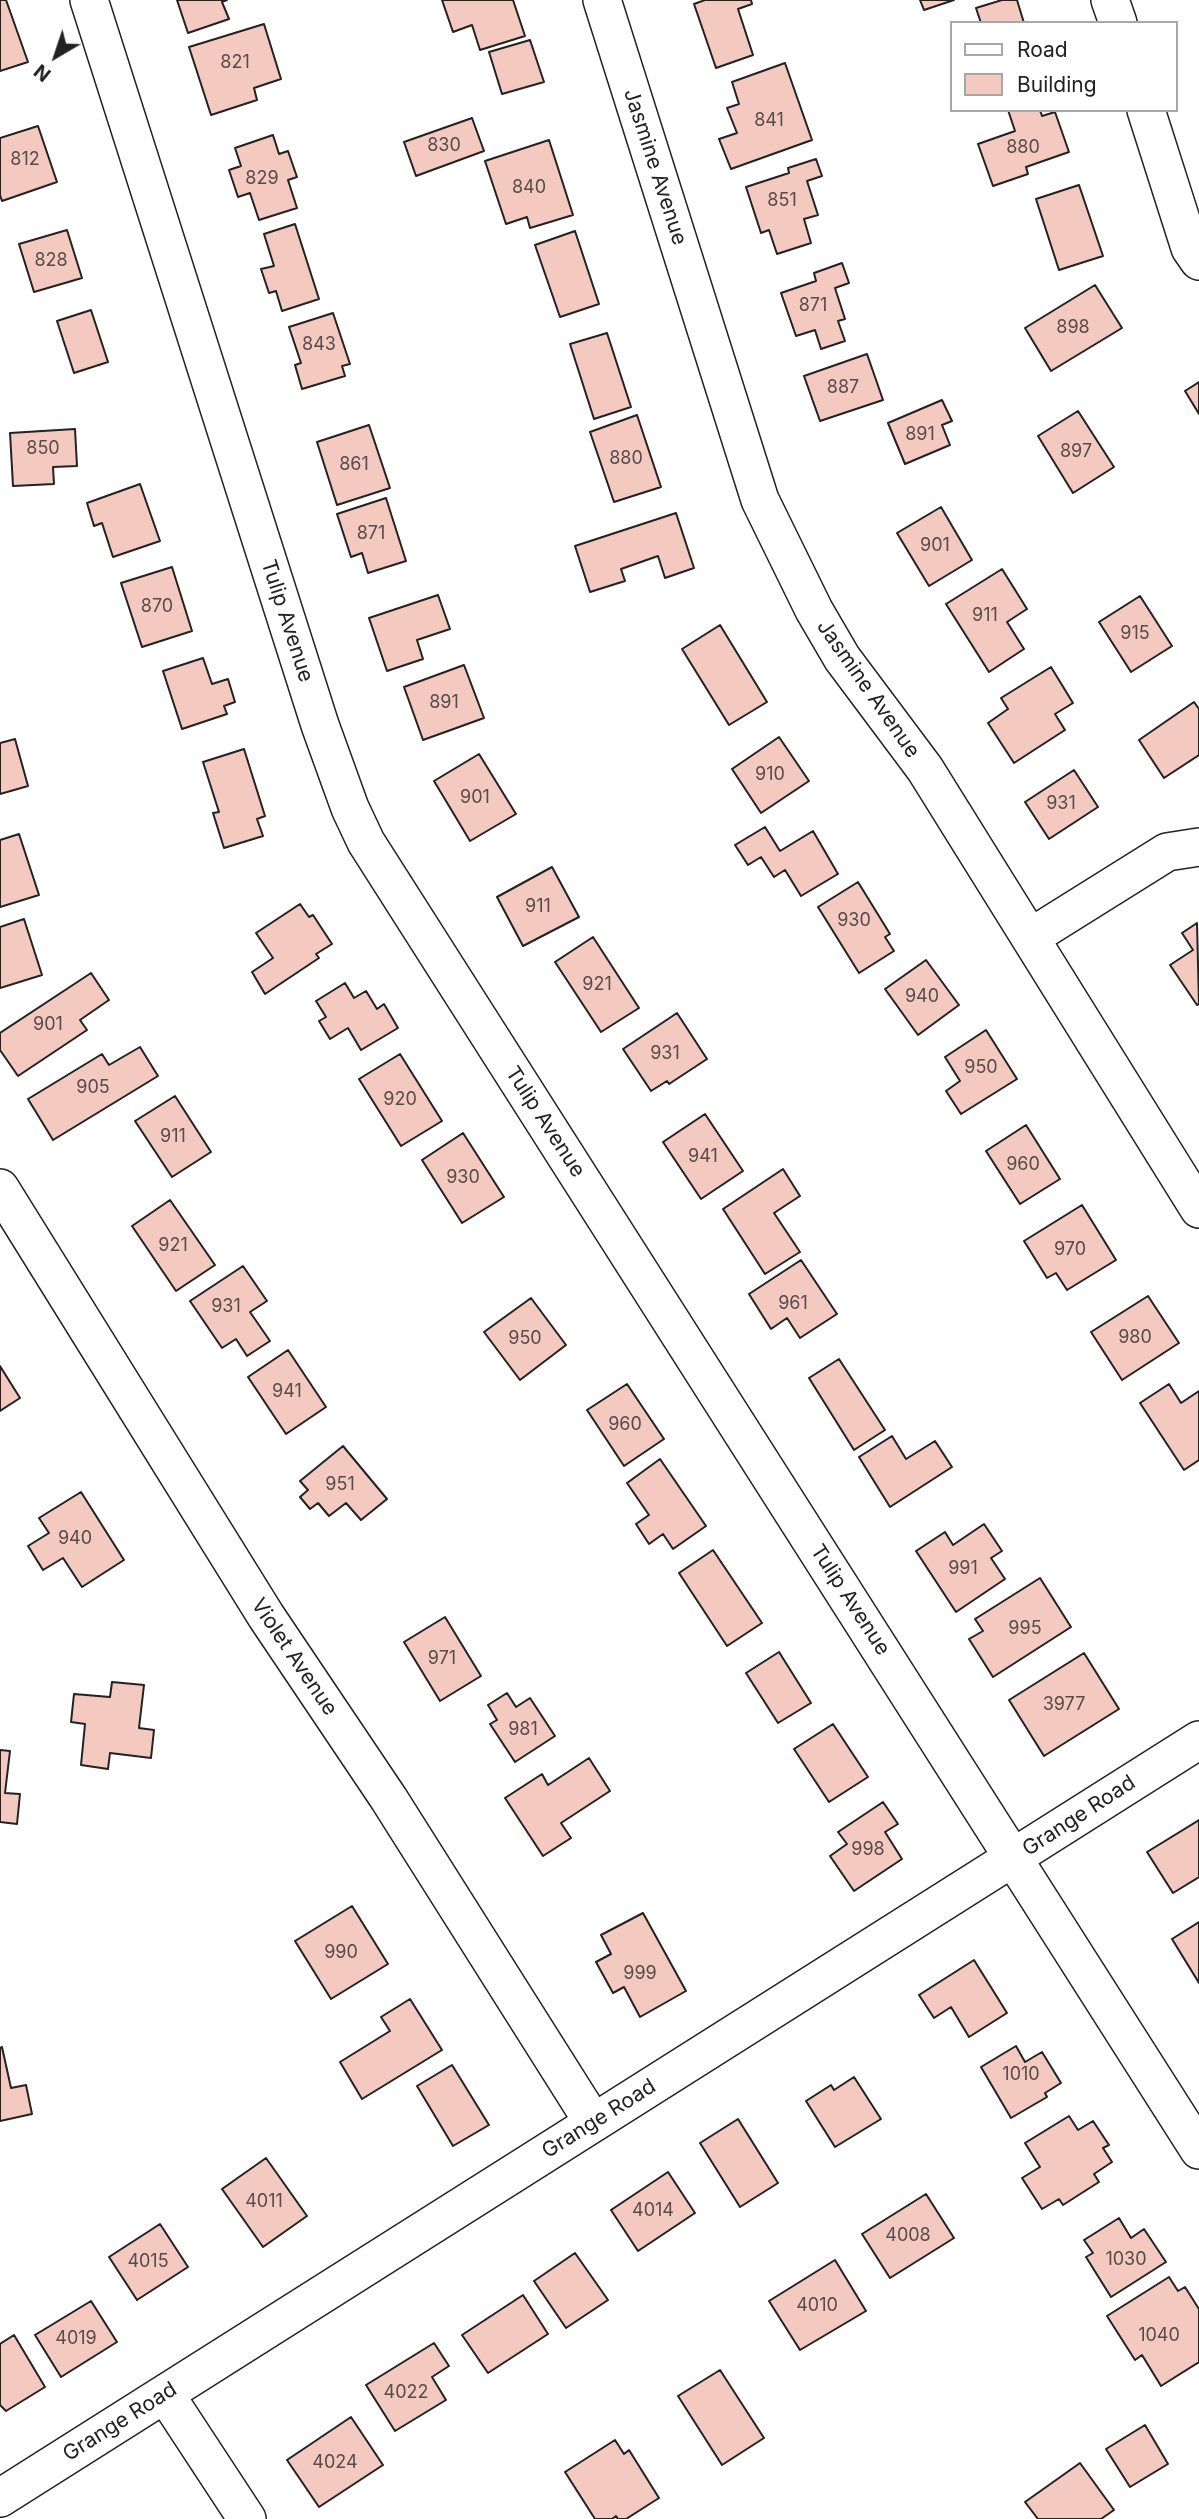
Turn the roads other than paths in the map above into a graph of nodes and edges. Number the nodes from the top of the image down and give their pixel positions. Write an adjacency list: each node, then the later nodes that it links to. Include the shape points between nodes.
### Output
1 (89, 0): 12 (street, Tulip Avenue, via 320,725 366,842)
2 (602, 0): 8 (street, Jasmine Avenue, via 760,500 842,658 925,769)
3 (1110, 0): 4 (street)
4 (1117, 21)
5 (1147, 112): 6 (street, via 1190,248)
6 (1199, 261)
7 (1199, 847): 8 (street, via 1167,852)
8 (1031, 937): 10 (street, Jasmine Avenue)
9 (0, 1188): 13 (street, Violet Avenue, via 259,1604 389,1799)
10 (1199, 1209)
11 (1199, 1740): 12 (street, Grange Road)
12 (1014, 1858): 13 (street, Grange Road); 14 (street, Tulip Avenue)
13 (593, 2122): 15 (street, Grange Road)
14 (1199, 2150)
15 (165, 2394): 16 (street, Grange Road); 17 (street)
16 (0, 2498)
17 (247, 2519)

